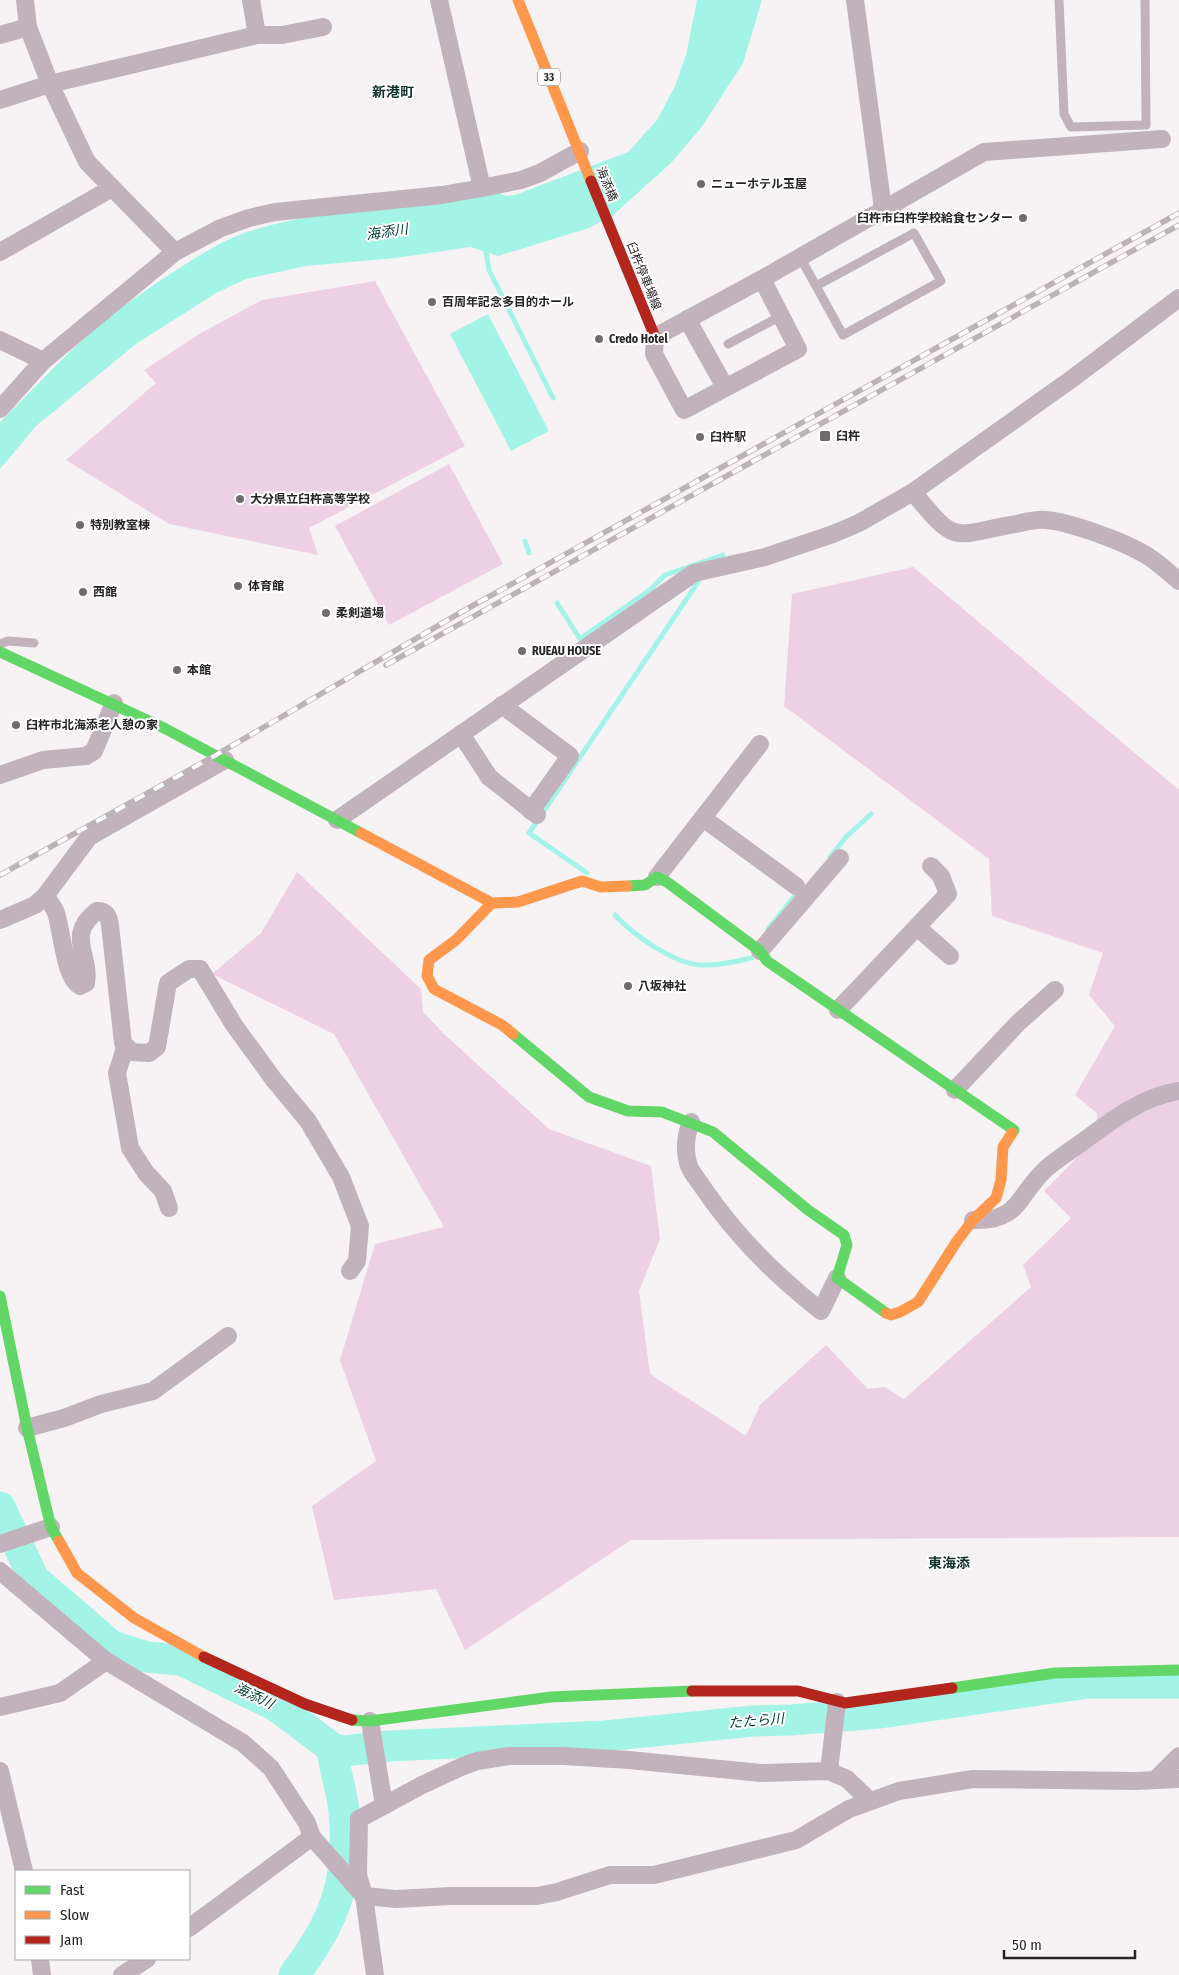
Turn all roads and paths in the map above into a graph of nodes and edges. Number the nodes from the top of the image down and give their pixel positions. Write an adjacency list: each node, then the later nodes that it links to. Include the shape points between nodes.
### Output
1 (26, 0): 8 (street)
2 (251, 0): 11 (street)
3 (439, 0): 17 (street)
4 (518, 0): 15 (street, 33)
5 (855, 0): 18 (street)
6 (1059, 0): 7 (lane, via 1064,114 1071,127 1146,125)
7 (1145, 0)
8 (28, 27): 10 (street); 12 (street)
9 (323, 27): 11 (street, via 282,35)
10 (0, 35)
11 (258, 35): 12 (street)
12 (50, 84): 13 (street); 16 (street, via 87,162)
13 (0, 100)
14 (1162, 139): 18 (street, via 984,152)
15 (580, 152): 17 (street, via 521,180); 19 (street, 海添橋 / 33)
16 (112, 188): 20 (street); 21 (street)
17 (482, 188): 21 (street, via 442,196 266,214 221,228)
18 (883, 210): 22 (street)
19 (609, 224): 28 (street, 臼杵停車場線 / 33)
20 (0, 252)
21 (174, 252): 31 (street)
22 (800, 257): 23 (street); 24 (lane)
23 (762, 279): 26 (street, 33); 27 (street)
24 (816, 286): 24 (lane, via 843,335 941,281 914,233)
25 (1179, 298): 34 (street)
26 (781, 316): 30 (lane); 32 (street, 33, via 798,349)
27 (687, 319): 28 (street); 32 (street)
28 (655, 337): 32 (street, 33, via 654,354 684,410)
29 (0, 340): 31 (street)
30 (728, 344)
31 (43, 361): 33 (street)
32 (725, 387)
33 (0, 409)
34 (913, 492): 35 (street, via 937,521 953,533 971,534 1043,519 1058,521 1132,548 1148,556); 40 (street, via 833,534 765,556 694,573)
35 (1179, 581)
36 (34, 643): 37 (lane, via 8,640)
37 (0, 644)
38 (0, 652): 39 (street)
39 (114, 703): 43 (street); 44 (street, via 94,751 86,756 44,760)
40 (502, 705): 41 (street); 41 (street, via 570,756 534,813 489,777)
41 (461, 734): 46 (street)
42 (760, 744): 45 (street)
43 (225, 760): 46 (street); 51 (street, via 89,836)
44 (0, 775)
45 (703, 818): 49 (street); 50 (street)
46 (337, 820): 52 (street)
47 (840, 858): 55 (street)
48 (932, 866): 54 (street, via 941,876 948,894)
49 (657, 877): 52 (street, via 645,885 601,887 582,881 518,902); 55 (street)
50 (796, 886)
51 (45, 896): 53 (street, via 35,905); 59 (street, via 55,911 66,958 73,978 80,986 86,983 87,978 81,952 82,932 98,911 107,915)
52 (492, 903): 62 (street, via 456,940 429,960 427,976 434,989 502,1025 589,1097 628,1111 662,1112)
53 (0, 920)
54 (917, 927): 56 (street); 58 (street)
55 (760, 951): 58 (street, via 766,961)
56 (950, 956)
57 (1055, 990): 60 (street, via 1018,1023)
58 (838, 1010): 60 (street)
59 (125, 1048): 63 (street, via 117,1073 130,1148 146,1173 163,1191); 65 (street, via 132,1052 150,1053 157,1046 168,983 189,969 200,969 234,1025 308,1121 341,1177 360,1226 357,1261)
60 (955, 1090): 64 (street, via 1014,1130 1003,1147 1001,1180 996,1198)
61 (1179, 1091): 64 (street, via 1131,1108 1101,1128 1046,1168 1007,1214 991,1221)
62 (691, 1122): 66 (street, via 712,1132 844,1235 847,1246); 66 (street, via 685,1150 688,1166 741,1239 821,1311)
63 (169, 1208)
64 (973, 1220): 66 (street, via 925,1294 900,1312 892,1315 884,1312)
65 (350, 1271)
66 (837, 1278)
67 (0, 1296): 69 (street)
68 (228, 1336): 69 (street, via 153,1391)
69 (27, 1428): 70 (street)
70 (46, 1528): 71 (street); 77 (street, via 77,1573 134,1618 202,1656 305,1704)
71 (0, 1544)
72 (0, 1571): 73 (street)
73 (106, 1661): 76 (street, via 60,1693); 85 (street, via 243,1743 272,1768 307,1823)
74 (1179, 1670): 75 (street, via 1055,1673)
75 (837, 1704): 77 (street, via 798,1691 646,1691 551,1697); 80 (street)
76 (0, 1707)
77 (371, 1725): 84 (street)
78 (1179, 1756): 82 (street)
79 (0, 1771): 86 (street)
80 (829, 1771): 83 (street, via 847,1779); 84 (street, via 761,1773 629,1760 509,1756 477,1760)
81 (1179, 1779): 82 (street)
82 (1155, 1780): 83 (street, via 973,1779 899,1791)
83 (870, 1801): 87 (street, via 849,1809 796,1840 654,1875 610,1875 536,1896 396,1899)
84 (384, 1805): 87 (street, via 359,1819 358,1875)
85 (312, 1837): 87 (street); 88 (street)
86 (24, 1870)
87 (364, 1896): 93 (street)
88 (190, 1927)
89 (40, 1960): 91 (street)
90 (145, 1960): 92 (street)
91 (42, 1975)
92 (122, 1975)
93 (374, 1975)

